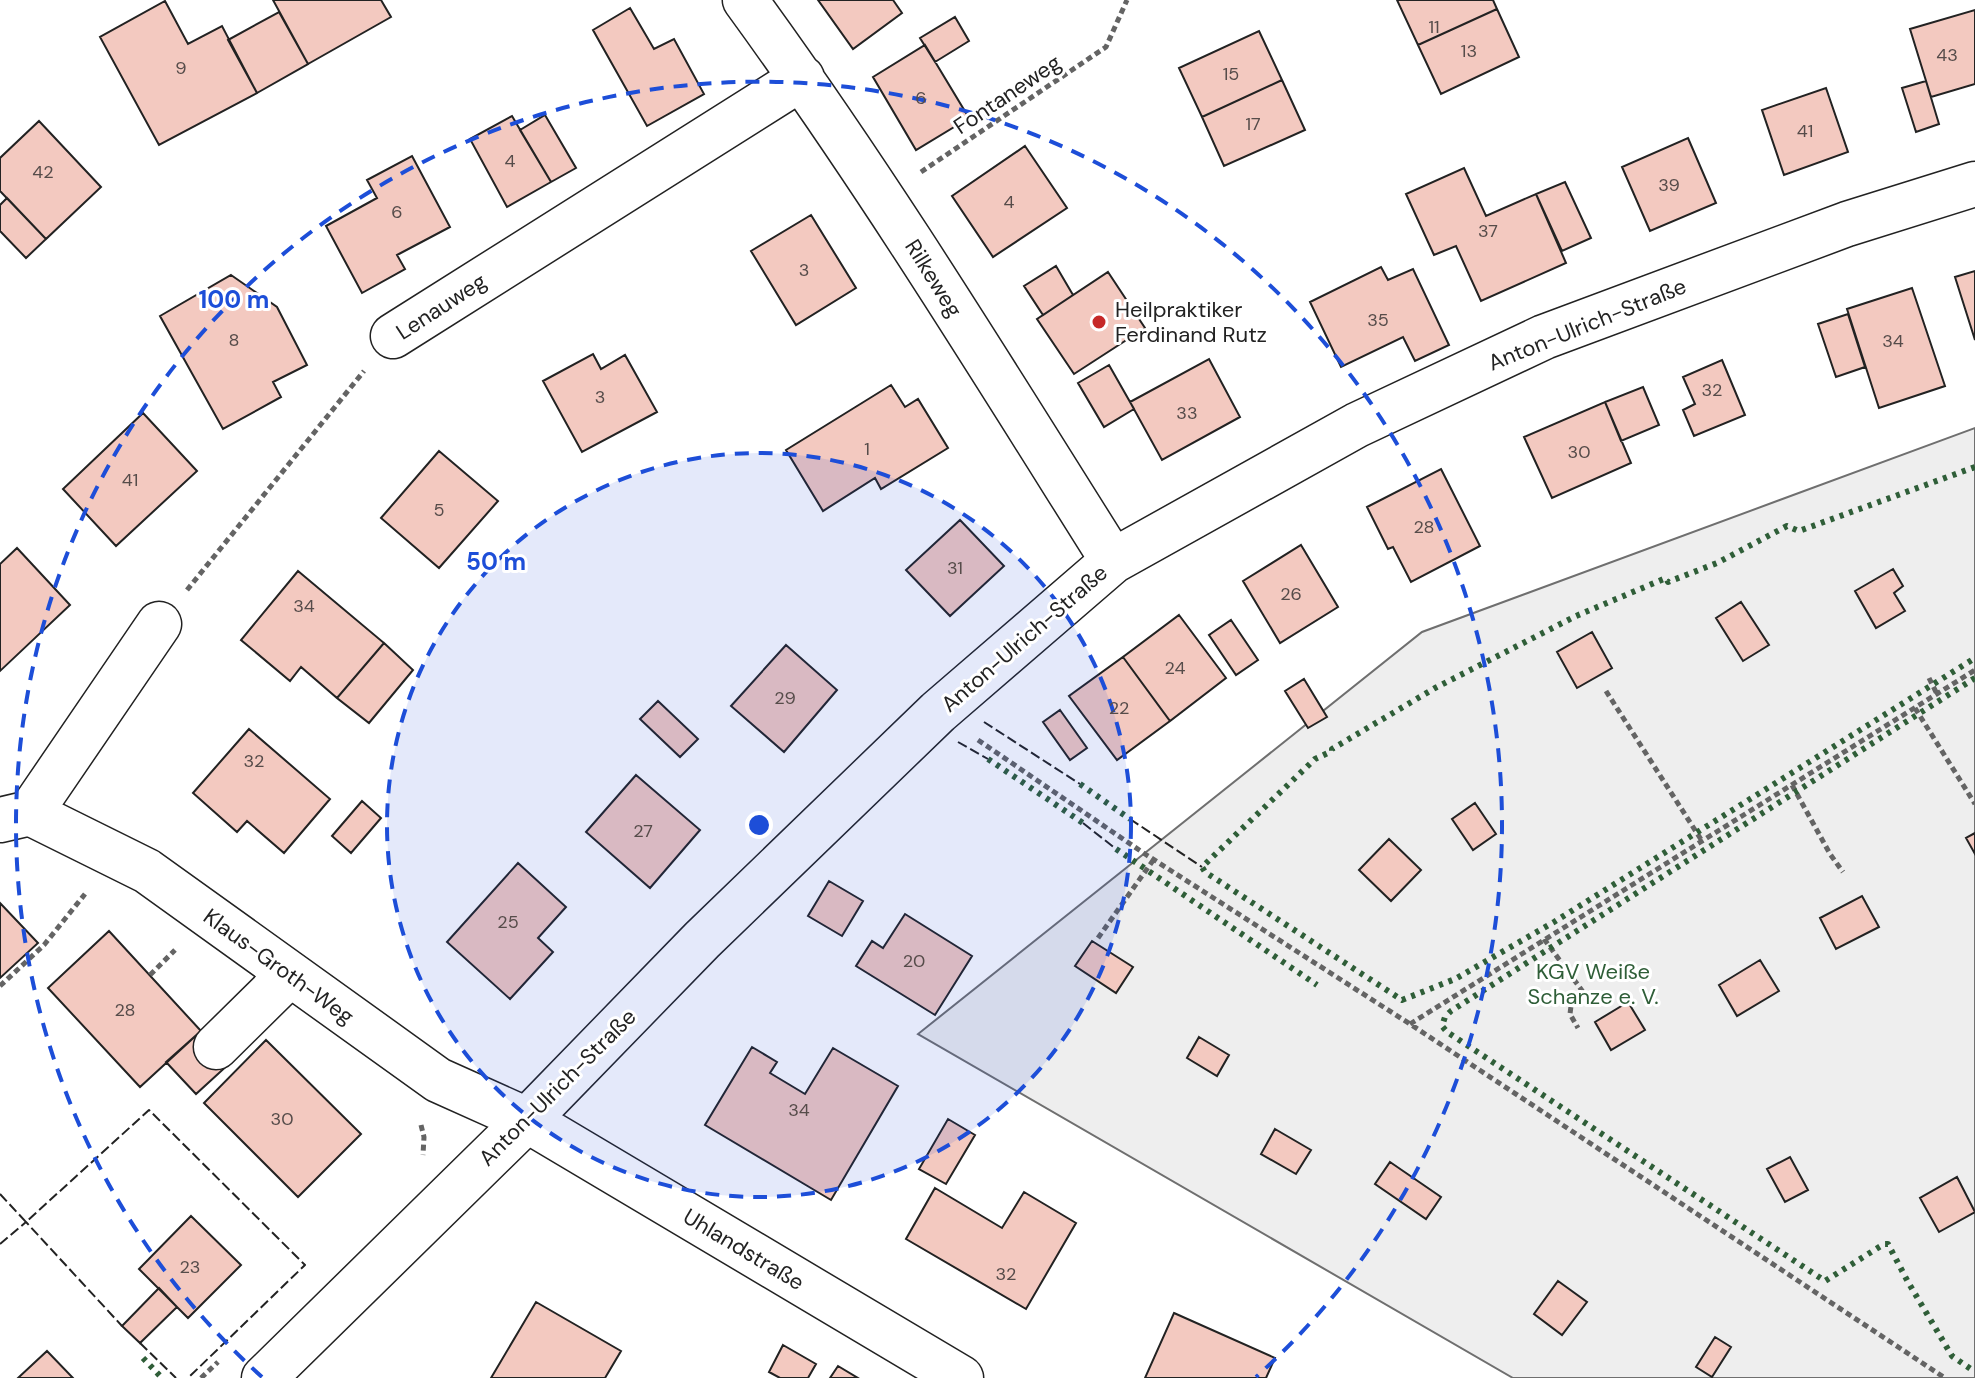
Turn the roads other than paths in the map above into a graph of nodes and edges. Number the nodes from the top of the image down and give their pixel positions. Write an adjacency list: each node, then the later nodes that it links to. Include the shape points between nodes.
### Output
1 (745, 0): 2 (street, Rilkeweg)
2 (802, 78): 4 (street, Lenauweg); 5 (street, Rilkeweg)
3 (1975, 184): 5 (street, Anton-Ulrich-Straße, via 1847,224 1544,337 1357,425)
4 (393, 336)
5 (1113, 561): 10 (street, Anton-Ulrich-Straße, via 938,712 702,940)
6 (159, 624): 7 (street, Klaus-Groth-Weg)
7 (15, 817): 8 (street, Klaus-Groth-Weg, via 147,871)
8 (290, 974): 9 (street); 10 (street, Klaus-Groth-Weg, via 438,1080)
9 (216, 1047)
10 (527, 1120): 11 (street, Anton-Ulrich-Straße); 12 (street, Uhlandstraße)
11 (264, 1378)
12 (961, 1378)

